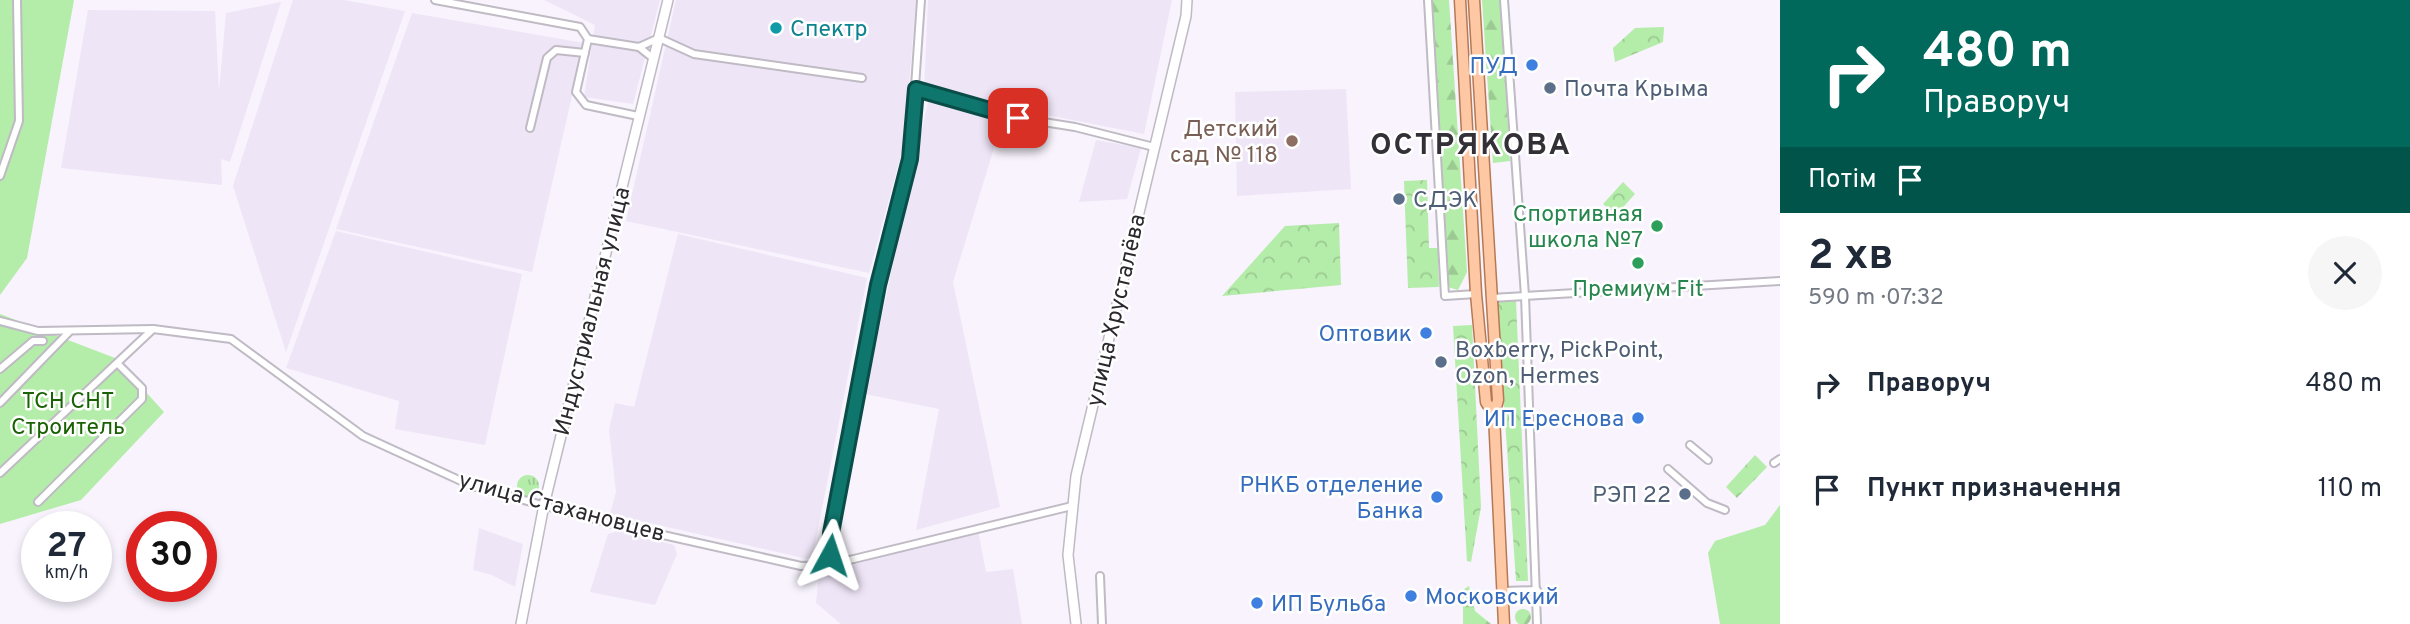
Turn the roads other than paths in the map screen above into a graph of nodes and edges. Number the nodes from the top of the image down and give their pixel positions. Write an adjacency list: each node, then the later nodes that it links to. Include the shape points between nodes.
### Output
1 (17, 0): 20 (street, via 19,121)
2 (435, 0): 11 (street, via 575,25)
3 (668, 0): 10 (main road, Индустриальная улица)
4 (921, 0): 16 (street)
5 (1187, 0): 19 (main road, улица Хрусталёва)
6 (1428, 0): 22 (street, via 1445,296)
7 (1460, 0): 22 (main road)
8 (1474, 0): 24 (main road)
9 (1504, 0): 23 (street)
10 (659, 38): 12 (street); 14 (main road, Индустриальная улица); 15 (street, via 694,54)
11 (588, 40): 12 (street); 13 (street)
12 (639, 47): 14 (street)
13 (585, 53): 17 (street, via 576,92 580,100); 18 (street, via 556,50 547,58)
14 (654, 59): 17 (main road, Индустриальная улица)
15 (862, 78)
16 (916, 89): 19 (street, via 1018,118); 41 (street, via 910,159 878,285 831,533)
17 (638, 116): 38 (main road, Индустриальная улица)
18 (530, 128)
19 (1154, 147): 39 (main road, улица Хрусталёва)
20 (0, 176)
21 (1780, 281): 23 (street)
22 (1476, 295): 32 (main road, via 1486,402)
23 (1525, 296): 24 (street); 43 (street)
24 (1491, 298): 32 (main road, via 1498,400)
25 (0, 321): 27 (street, улица Стахановцев, via 38,331)
26 (153, 329): 27 (street, улица Стахановцев); 29 (street); 38 (street, улица Стахановцев, via 231,339 363,436 472,486)
27 (70, 331): 31 (street)
28 (43, 341): 30 (street, via 33,341)
29 (119, 365): 36 (street); 37 (street, via 142,388 142,399)
30 (0, 369)
31 (0, 403)
32 (1494, 415): 44 (main road)
33 (1690, 445): 34 (street)
34 (1708, 460)
35 (1668, 469): 40 (street, via 1707,503)
36 (0, 473)
37 (38, 502)
38 (544, 505): 41 (street, улица Стахановцев, via 801,566); 45 (main road, Индустриальная улица)
39 (1072, 506): 41 (street, улица Стахановцев); 46 (main road, улица Хрусталёва, via 1068,555)
40 (1725, 510)
41 (829, 565)
42 (1100, 576): 47 (street)
43 (1536, 590): 44 (street); 49 (street)
44 (1503, 591): 48 (main road)
45 (520, 624)
46 (1076, 624)
47 (1102, 624)
48 (1504, 624)
49 (1537, 624)

